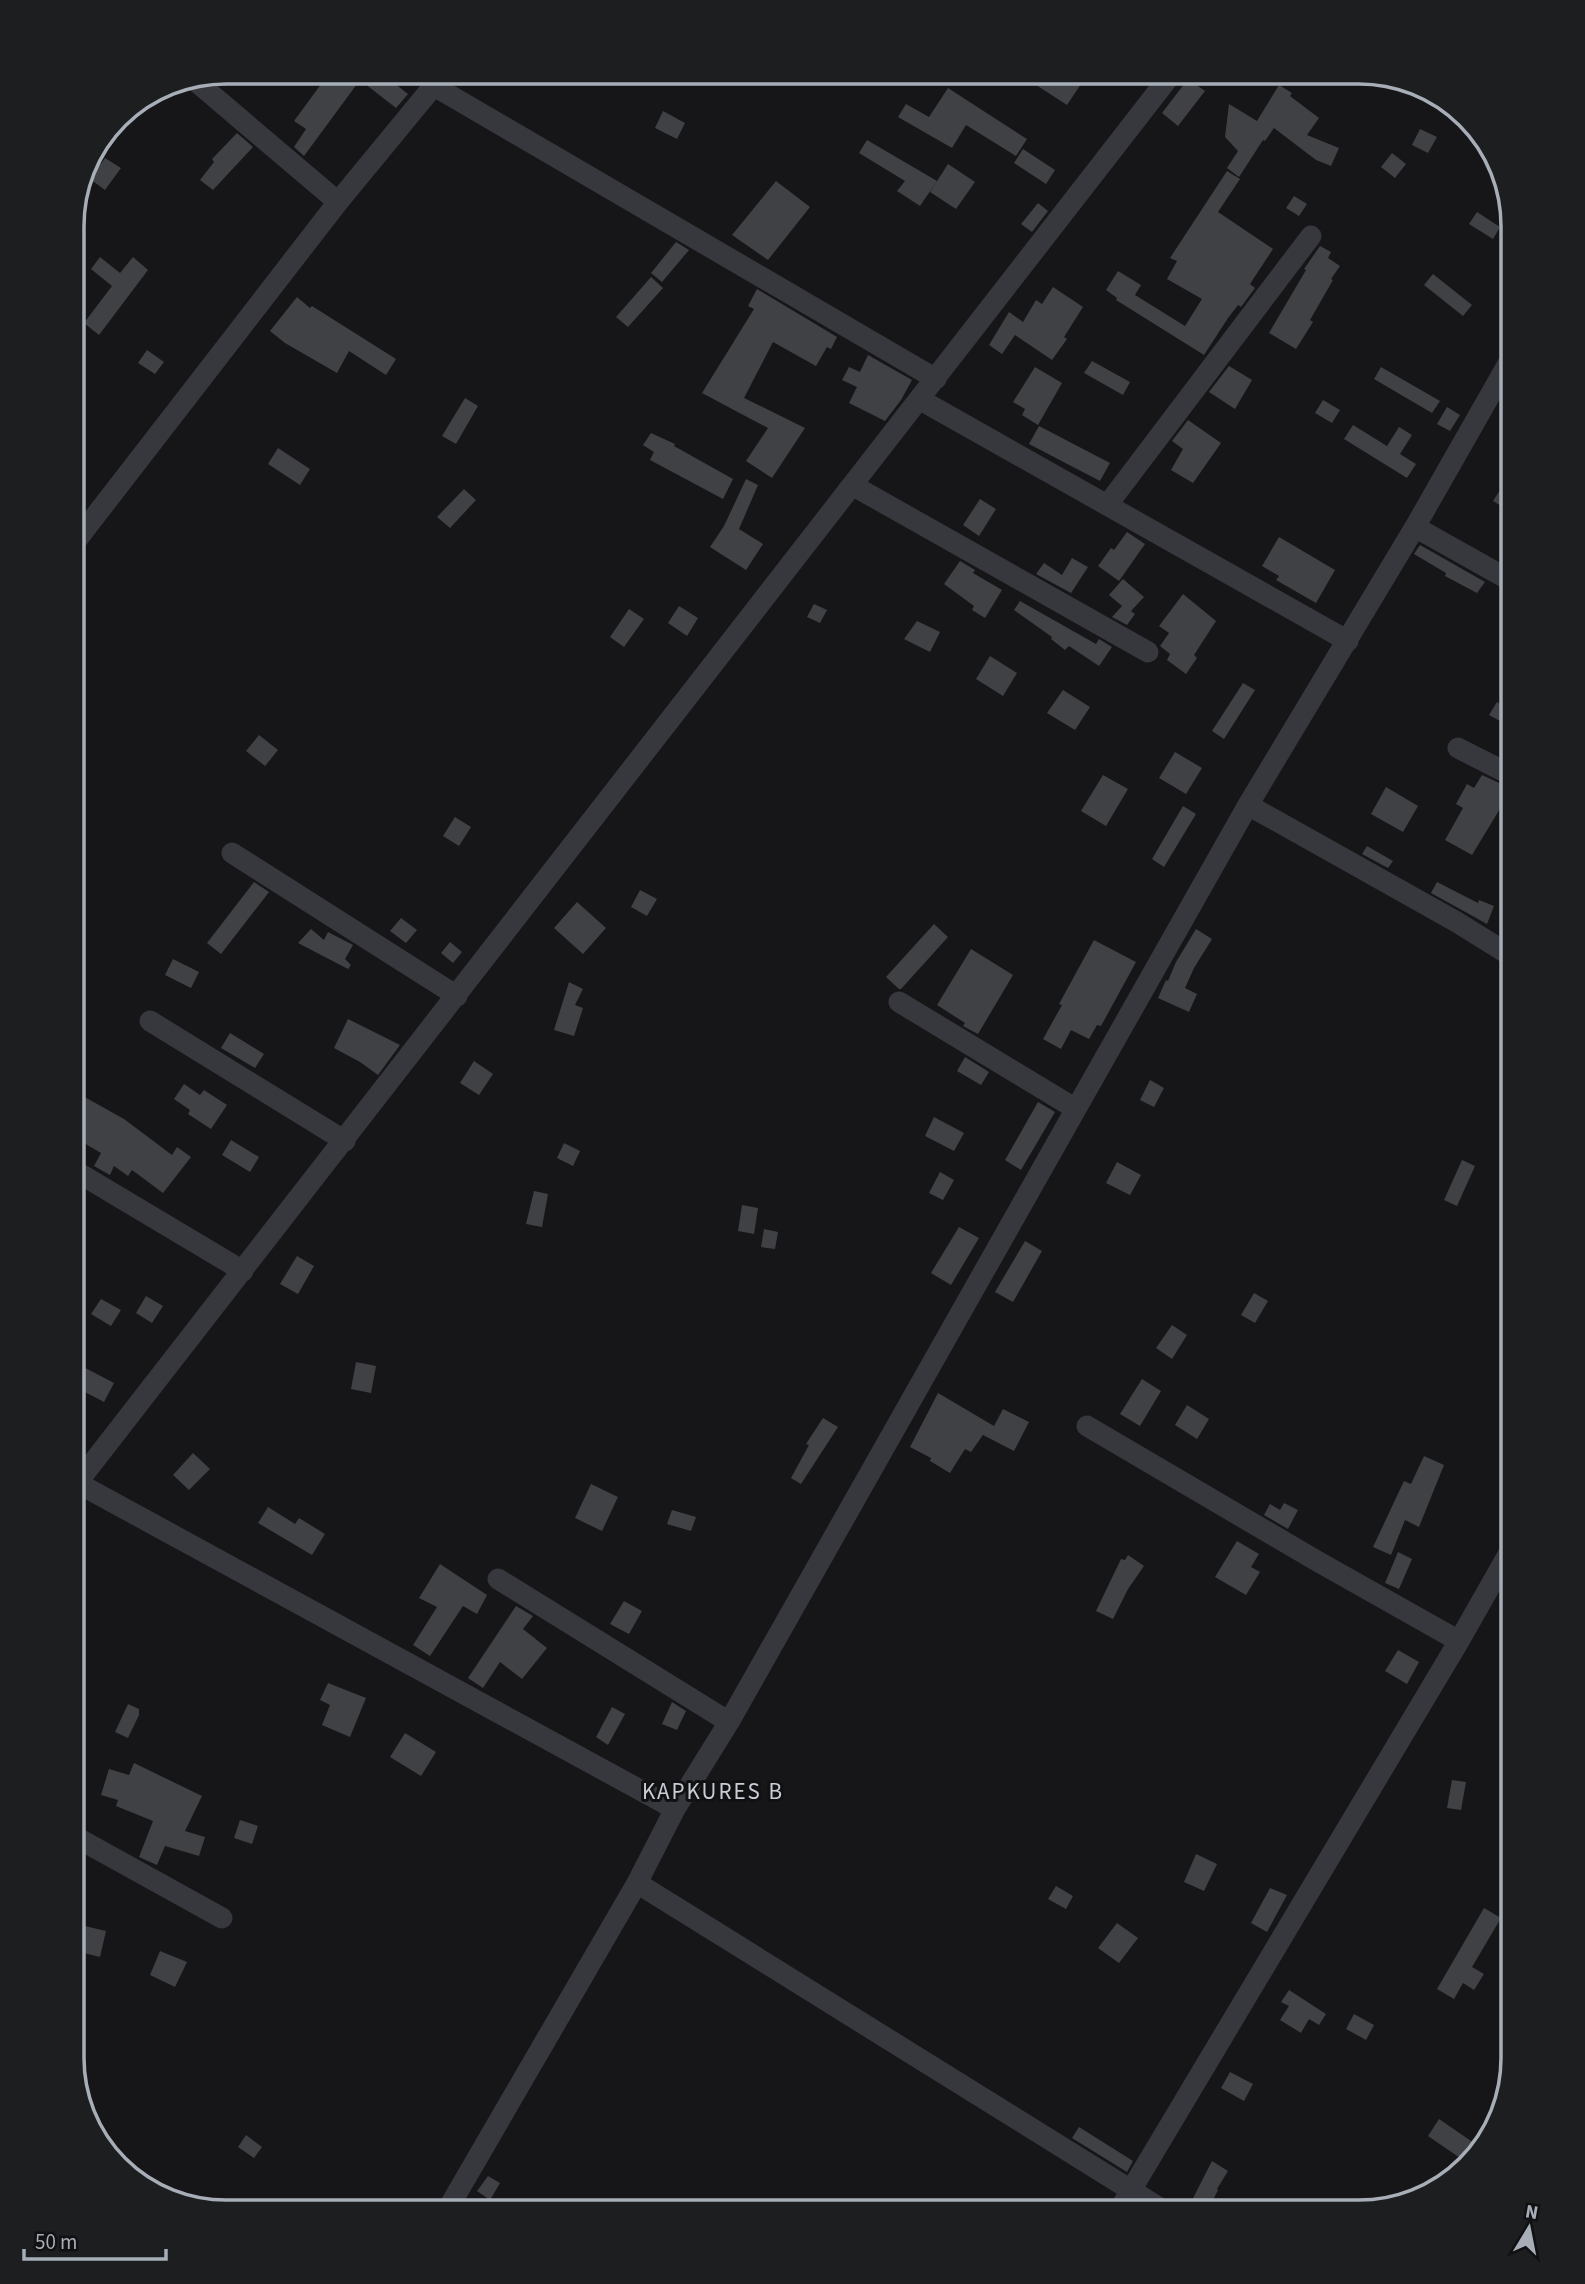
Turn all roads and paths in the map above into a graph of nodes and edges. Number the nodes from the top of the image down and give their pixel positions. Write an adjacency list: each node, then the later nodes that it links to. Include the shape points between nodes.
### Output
1 (436, 84): 5 (street)
2 (448, 84): 8 (street)
3 (1164, 84): 8 (street)
4 (202, 86): 5 (street)
5 (338, 202): 13 (street)
6 (1311, 236): 11 (street)
7 (1501, 376): 12 (street)
8 (936, 379): 9 (street)
9 (919, 399): 10 (street); 11 (street)
10 (852, 485): 16 (street); 22 (street)
11 (1108, 504): 15 (street)
12 (1415, 527): 14 (street); 15 (street)
13 (84, 530)
14 (1501, 575)
15 (1348, 641): 19 (street)
16 (1148, 652)
17 (1458, 748): 18 (street)
18 (1501, 770)
19 (1248, 805): 21 (street); 25 (street)
20 (232, 853): 22 (street)
21 (1501, 950)
22 (457, 996): 26 (street)
23 (899, 1002): 25 (street)
24 (150, 1021): 26 (street)
25 (1076, 1109): 35 (street)
26 (345, 1141): 28 (street)
27 (84, 1176): 28 (street)
28 (243, 1271): 30 (street)
29 (1087, 1426): 34 (street)
30 (84, 1475)
31 (84, 1493): 36 (street)
32 (1501, 1567): 34 (street)
33 (498, 1579): 35 (street)
34 (1459, 1641): 40 (street)
35 (729, 1722): 36 (street)
36 (675, 1809): 38 (street)
37 (84, 1842): 39 (street)
38 (638, 1883): 40 (street); 41 (street)
39 (222, 1918)
40 (1130, 2189): 42 (street); 43 (street)
41 (453, 2200)
42 (1124, 2200)
43 (1147, 2200)

